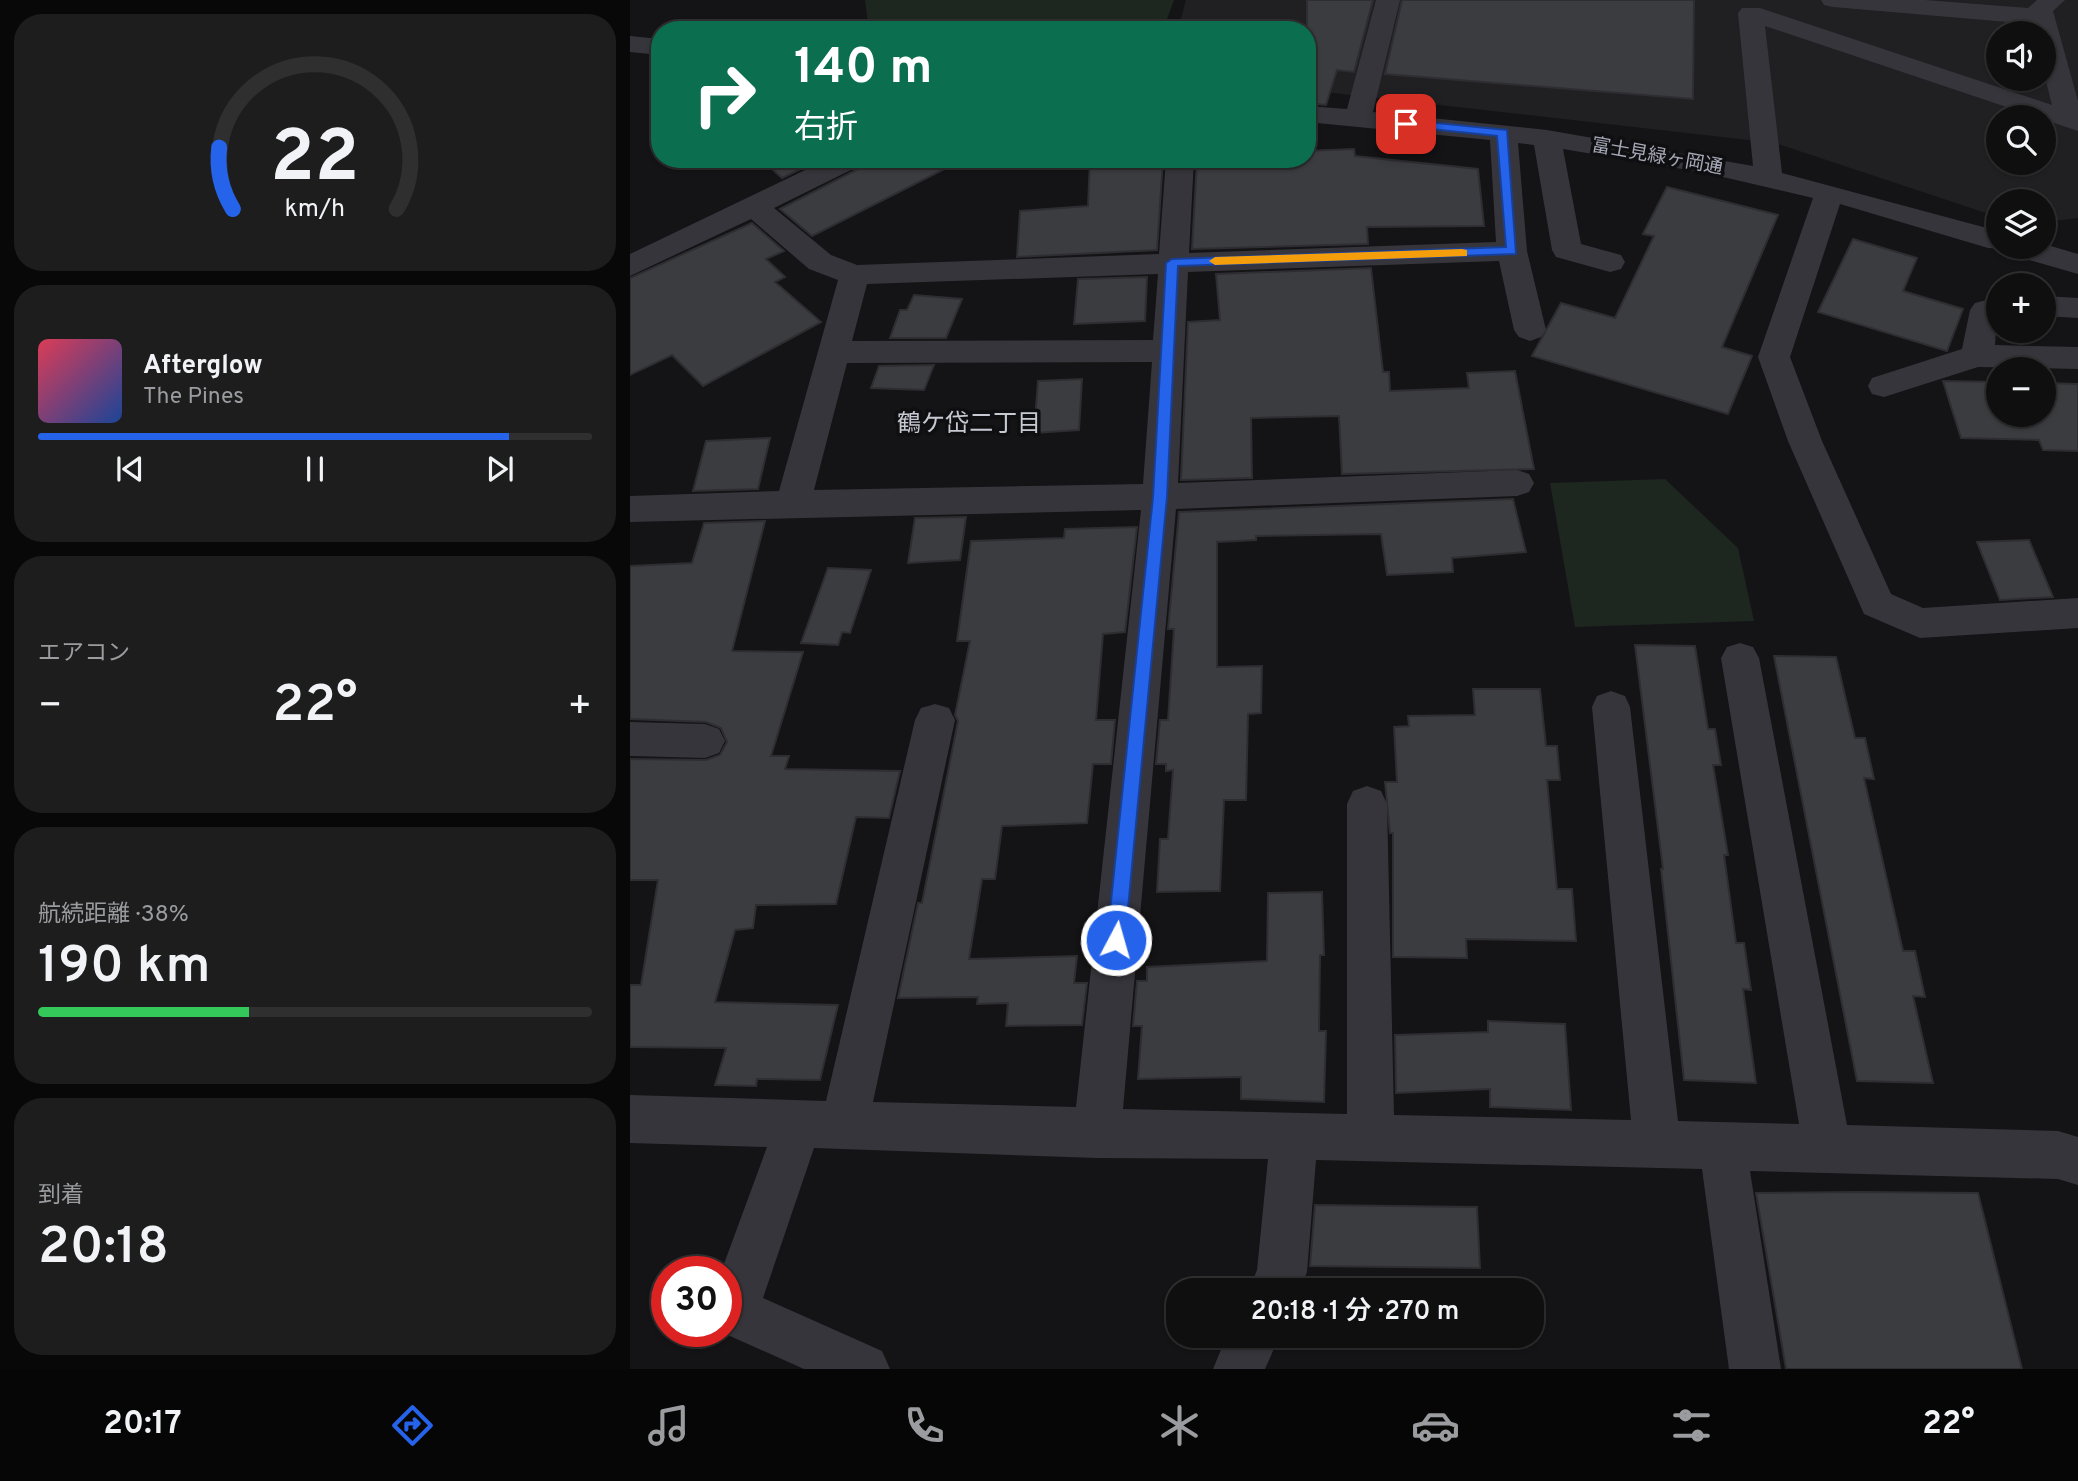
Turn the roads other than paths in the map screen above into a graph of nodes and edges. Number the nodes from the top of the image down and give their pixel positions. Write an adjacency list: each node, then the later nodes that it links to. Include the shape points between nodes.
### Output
1 (1388, 0): 8 (street)
2 (1833, 0): 4 (street)
3 (1754, 6): 9 (street); 14 (street)
4 (2048, 9): 9 (street)
5 (630, 44): 6 (street)
6 (651, 46)
7 (1316, 115): 8 (street, 富士見緑ヶ岡通)
8 (1358, 119): 10 (street, 富士見緑ヶ岡通)
9 (2074, 122)
10 (1503, 133): 11 (street, 富士見緑ヶ岡通); 18 (street)
11 (1547, 138): 14 (street, 富士見緑ヶ岡通); 20 (street, via 1567,250)
12 (832, 168): 16 (street)
13 (1179, 168): 21 (street)
14 (1768, 178): 15 (street, 富士見緑ヶ岡通)
15 (1829, 193): 17 (street, 富士見緑ヶ岡通); 38 (street, via 1774,357 1805,441 1877,604 1920,623)
16 (754, 206): 23 (street); 24 (street, via 820,262)
17 (1986, 238)
18 (1512, 251): 21 (street); 28 (street)
19 (2056, 258): 22 (street)
20 (1610, 262)
21 (1172, 263): 24 (street); 29 (street)
22 (2078, 264)
23 (630, 266)
24 (854, 275): 30 (street)
25 (2056, 307): 26 (street)
26 (2078, 308)
27 (1986, 310): 31 (street)
28 (1530, 330)
29 (1168, 351): 30 (street); 35 (street)
30 (833, 352): 36 (street)
31 (1977, 356): 32 (street); 33 (street)
32 (2078, 358)
33 (1884, 386)
34 (1517, 483): 35 (street)
35 (1160, 497): 36 (street); 47 (street)
36 (793, 503): 37 (street)
37 (630, 509)
38 (2078, 613)
39 (1740, 658): 52 (street)
40 (1611, 707): 50 (street)
41 (935, 720): 46 (street)
42 (630, 739): 43 (street)
43 (705, 741)
44 (1367, 804): 49 (street)
45 (630, 1119): 46 (street)
46 (821, 1125): 47 (street); 56 (street, via 733,1311)
47 (1097, 1133): 48 (street)
48 (1294, 1138): 49 (street); 54 (street)
49 (1371, 1139): 50 (street)
50 (1657, 1143): 51 (street)
51 (1723, 1145): 52 (street); 58 (street)
52 (1827, 1148): 53 (street, via 2058,1155)
53 (2078, 1161)
54 (1279, 1278)
55 (1248, 1348): 57 (street)
56 (864, 1369)
57 (1239, 1369)
58 (1755, 1369)

